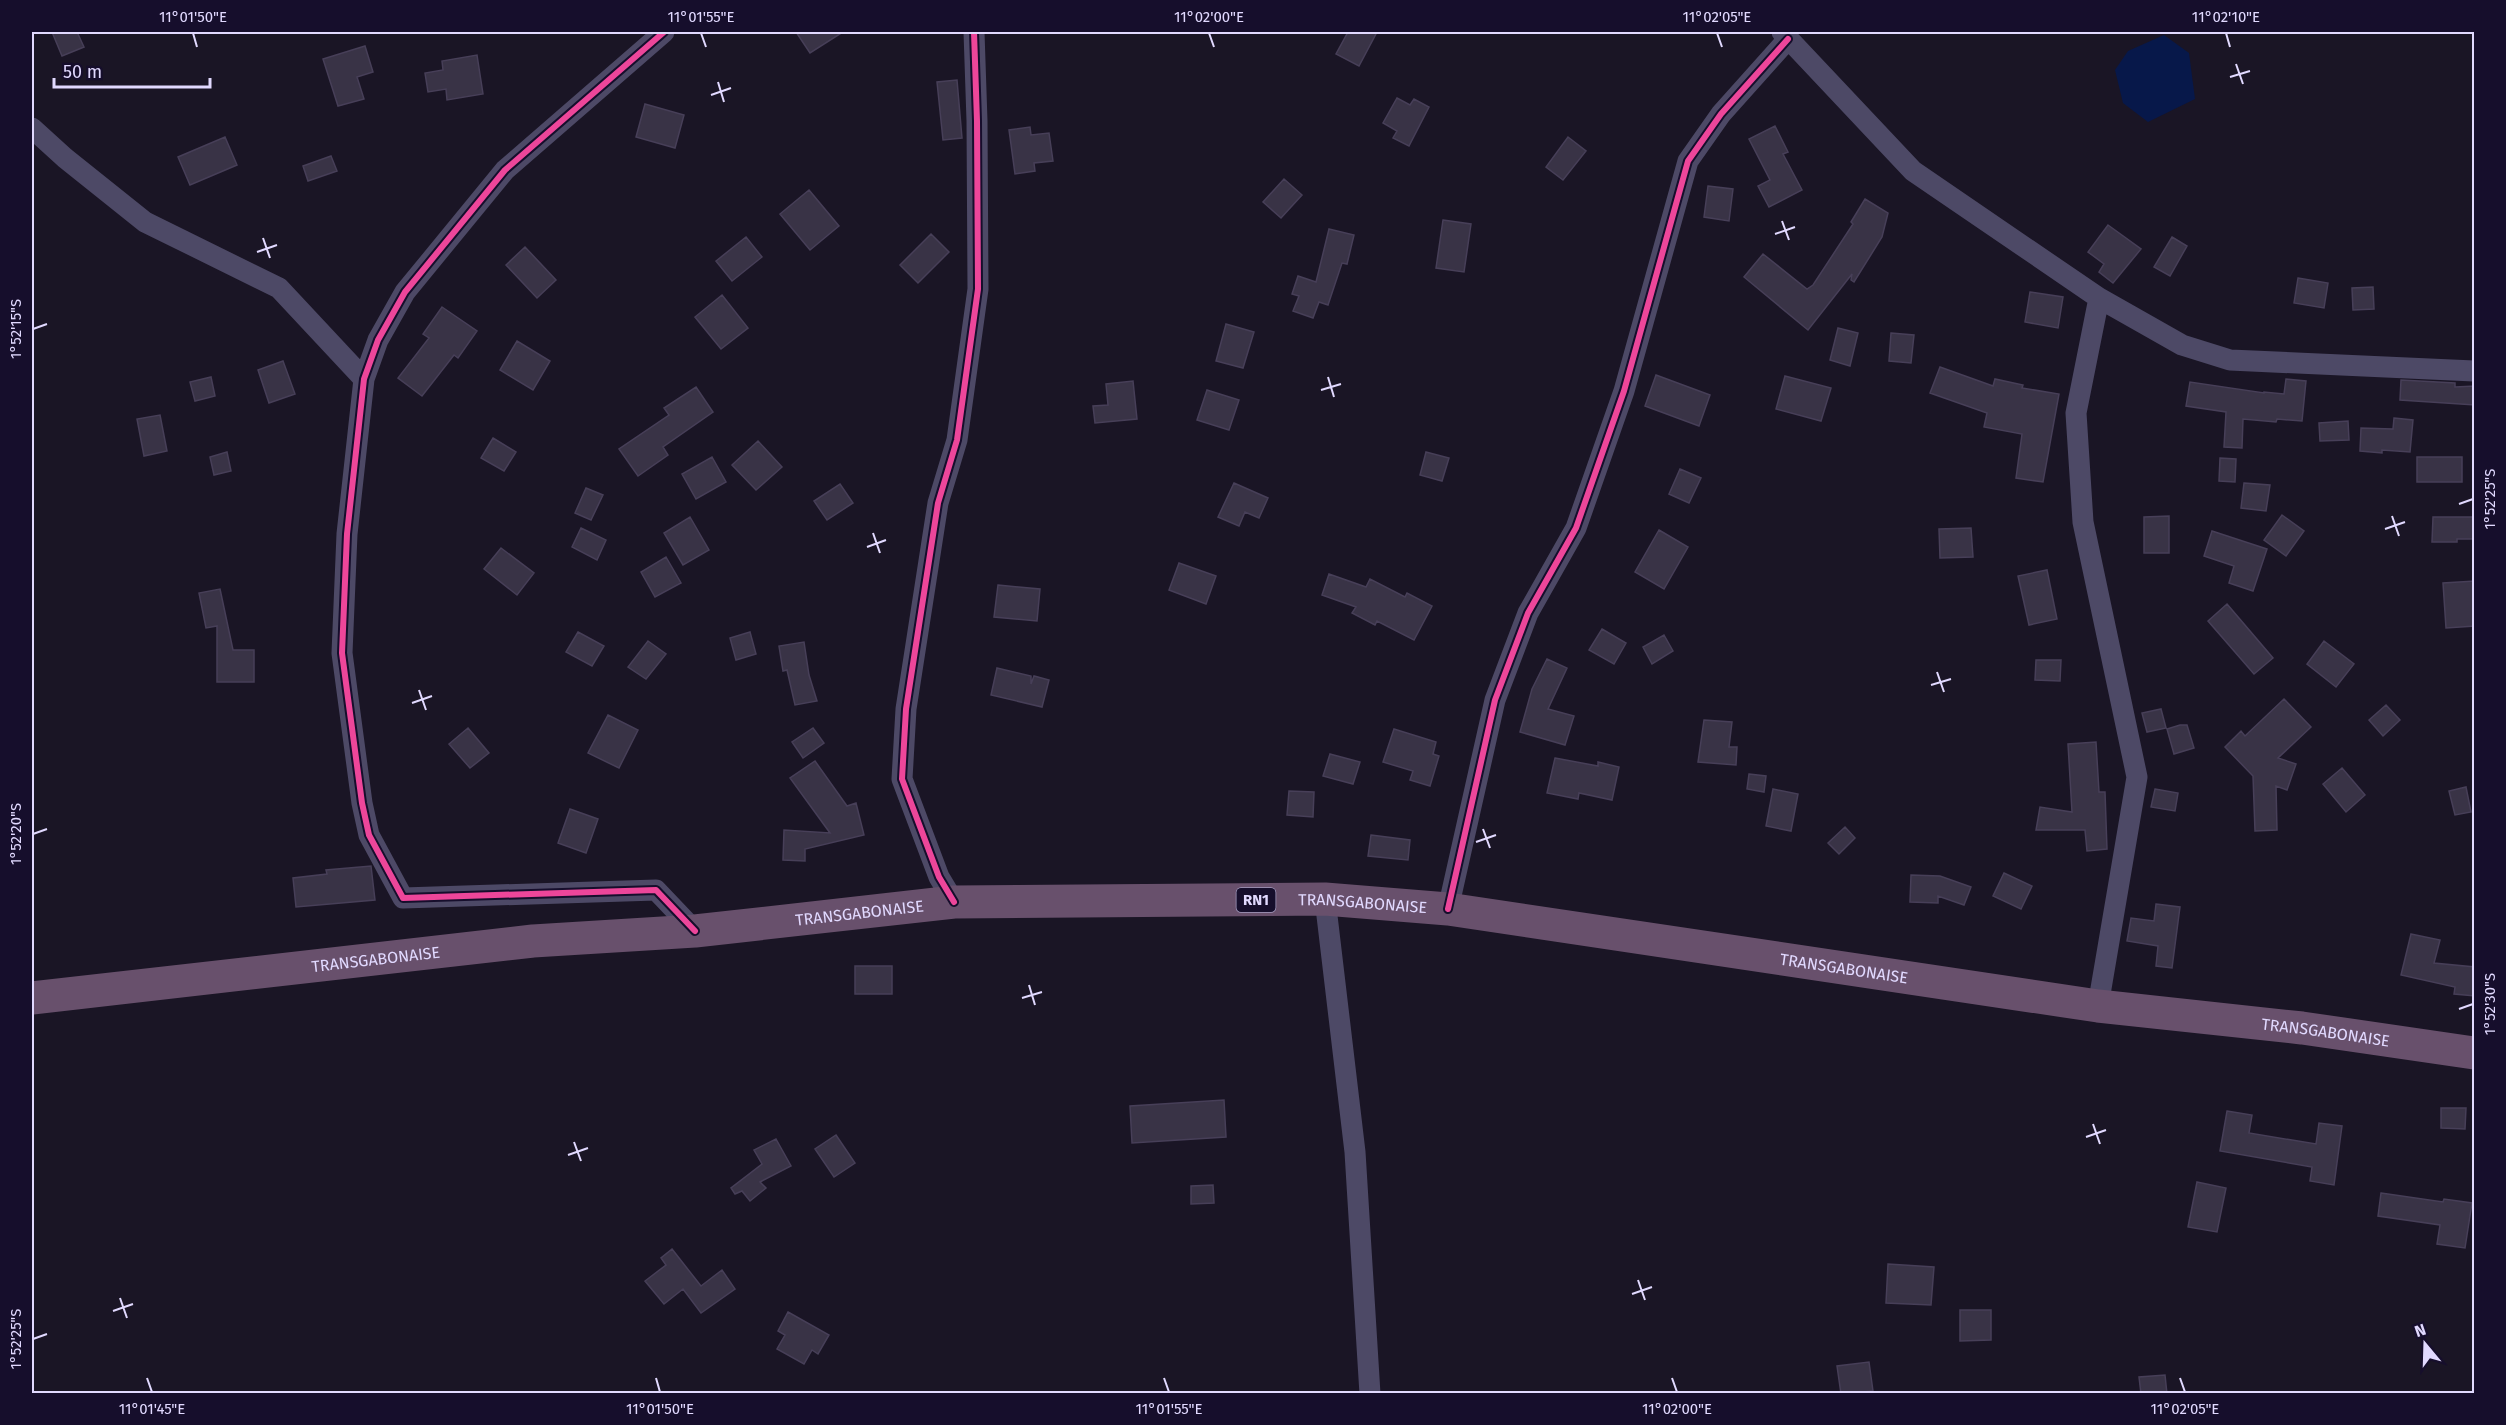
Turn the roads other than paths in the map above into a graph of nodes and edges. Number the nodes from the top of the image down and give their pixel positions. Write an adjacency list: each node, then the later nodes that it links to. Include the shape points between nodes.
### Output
1 (664, 32): 7 (street, via 505,170 405,292 378,339)
2 (974, 32): 9 (street, via 978,289 957,440 938,503 906,709 902,779 939,877)
3 (1785, 35): 5 (street, via 1913,171); 10 (street, via 1688,161 1624,391 1580,518 1528,613 1495,700)
4 (32, 128): 7 (street, via 145,222 279,288)
5 (2099, 298): 6 (street, via 2182,345 2230,360); 13 (street, via 2076,413 2083,522 2137,777)
6 (2475, 370)
7 (364, 379): 11 (street, via 347,534 342,653 369,835 403,898 656,890)
8 (1325, 899): 9 (highway, TRANSGABONAISE / RN1); 10 (highway, TRANSGABONAISE / RN1); 15 (street, via 1355,1152)
9 (954, 902): 11 (highway, TRANSGABONAISE / RN1)
10 (1448, 909): 13 (highway, TRANSGABONAISE / RN1)
11 (695, 931): 12 (highway, TRANSGABONAISE / RN1, via 533,941)
12 (32, 998)
13 (2098, 1006): 14 (highway, TRANSGABONAISE / RN1, via 2301,1028)
14 (2475, 1053)
15 (1370, 1394)

